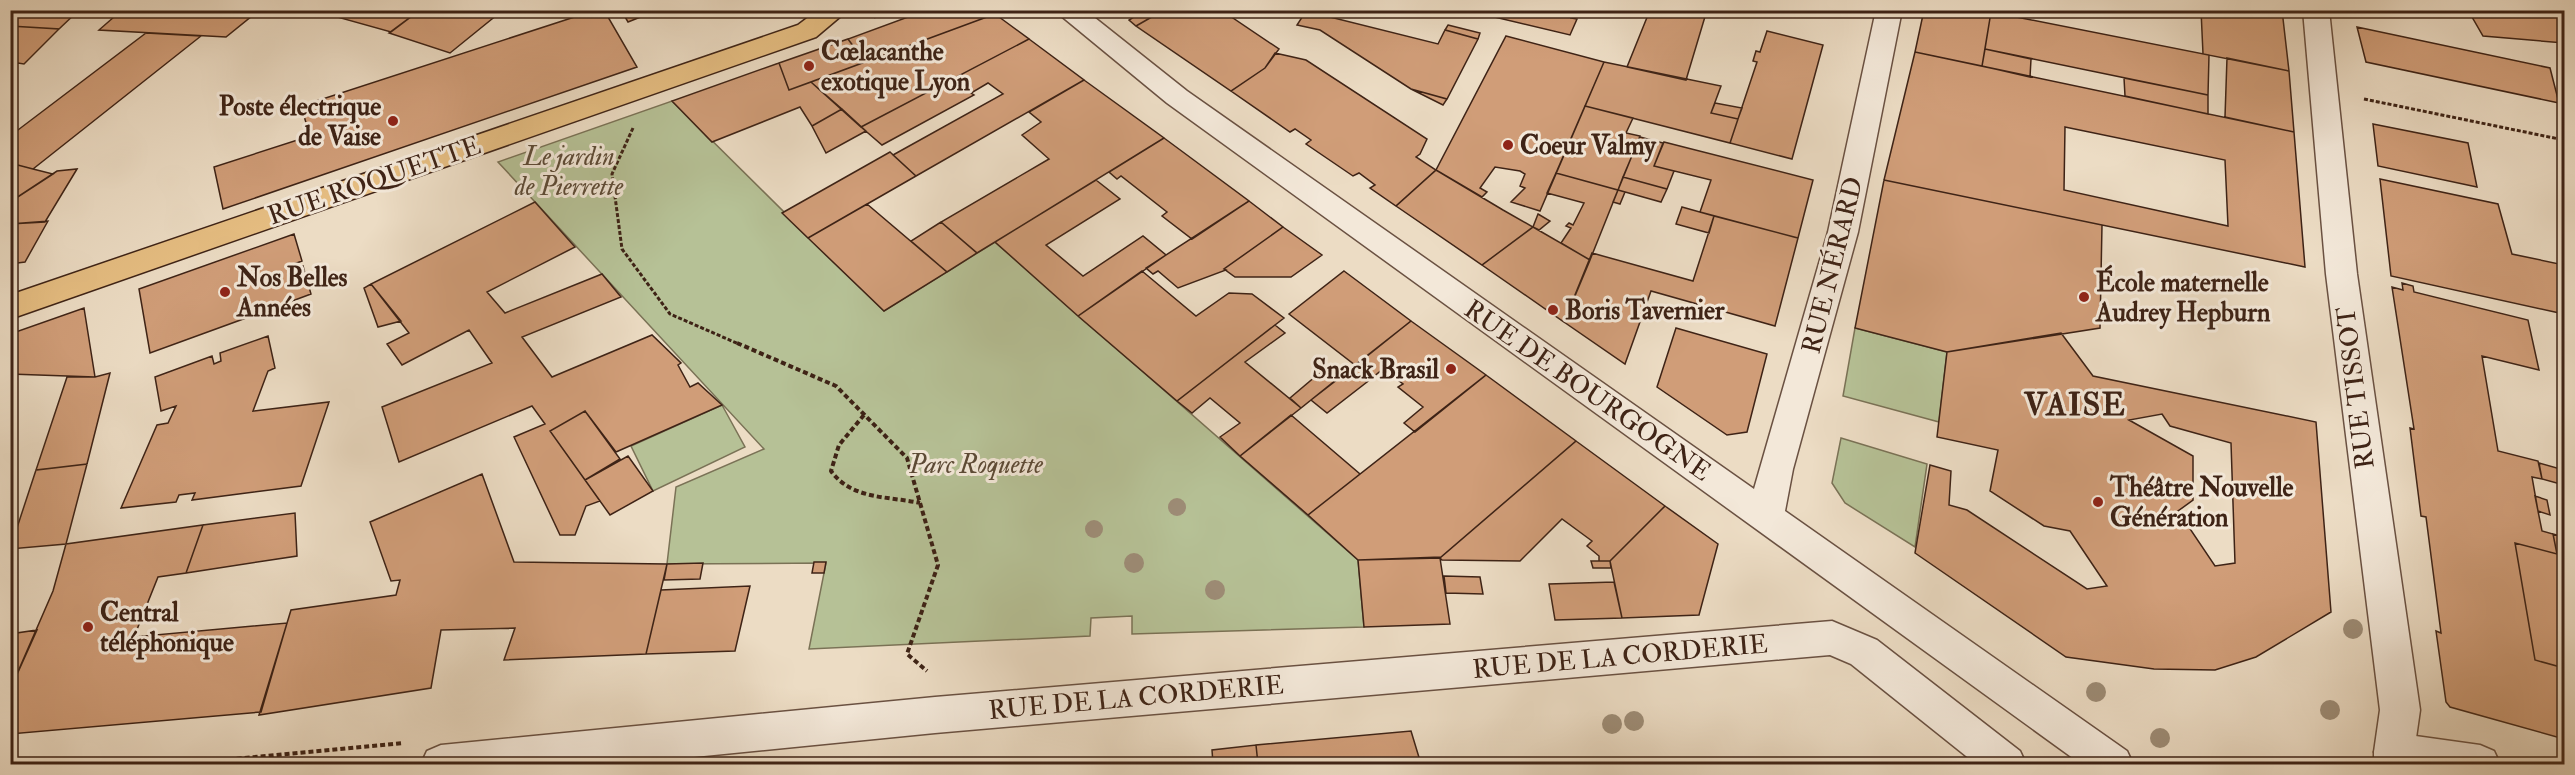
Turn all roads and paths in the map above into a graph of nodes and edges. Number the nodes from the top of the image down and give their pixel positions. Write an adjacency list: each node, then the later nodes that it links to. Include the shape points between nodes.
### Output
1 (835, 10): 10 (main road, RUE ROQUETTE, via 807,31)
2 (893, 10): 6 (path)
3 (1067, 10): 13 (street, RUE DE BOURGOGNE, via 1177,97)
4 (1889, 10): 13 (street, RUE NÉRARD, via 1843,232)
5 (2316, 10): 7 (street, RUE TISSOT)
6 (873, 17)
7 (2322, 90): 9 (path); 15 (street, RUE TISSOT, via 2362,455 2400,710)
8 (635, 122): 11 (path, via 612,174 622,249 670,314 836,386)
9 (2565, 140)
10 (10, 307)
11 (864, 415): 12 (path, via 907,458); 12 (path, via 839,445 831,471 836,482 847,491)
12 (921, 503): 14 (path, via 938,565 907,654)
13 (1766, 517): 18 (street, RUE DE BOURGOGNE)
14 (929, 673)
15 (2394, 758): 19 (street)
16 (441, 765): 17 (street, RUE DE LA CORDERIE, via 935,715 1832,638 1864,652)
17 (2006, 765)
18 (2114, 765)
19 (2480, 765)

